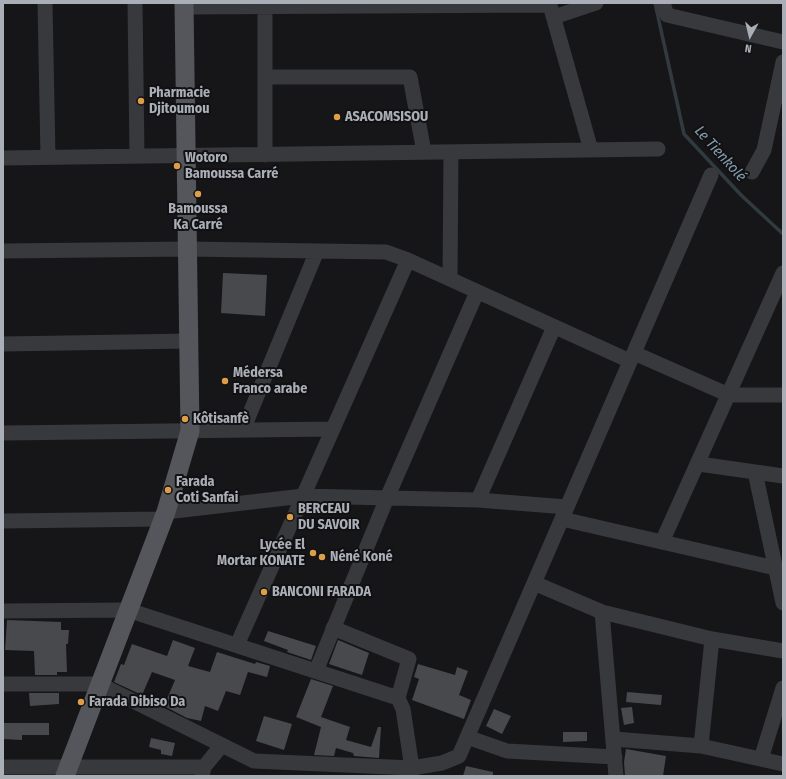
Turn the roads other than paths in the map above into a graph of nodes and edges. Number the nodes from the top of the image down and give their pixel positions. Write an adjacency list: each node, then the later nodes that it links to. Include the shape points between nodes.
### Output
1 (45, 3): 20 (street)
2 (135, 3): 17 (street)
3 (596, 3): 8 (street)
4 (662, 3): 9 (street, via 667,15)
5 (444, 4): 7 (street); 8 (street, via 550,5)
6 (184, 5): 7 (street); 18 (main road)
7 (265, 7): 11 (street)
8 (554, 17): 13 (street)
9 (783, 42)
10 (783, 62): 21 (street, via 764,150)
11 (265, 77): 14 (street, via 410,77); 16 (street)
12 (658, 149): 13 (street)
13 (591, 150): 15 (street)
14 (424, 152): 15 (street); 16 (street)
15 (451, 152): 28 (street)
16 (265, 155): 18 (street)
17 (137, 156): 18 (street); 20 (street)
18 (186, 156): 23 (main road)
19 (3, 158): 20 (street)
20 (48, 158)
21 (752, 172)
22 (711, 175): 33 (street)
23 (187, 248): 24 (street); 25 (street); 31 (main road)
24 (3, 251)
25 (316, 251): 26 (street, via 386,252); 37 (street)
26 (408, 260): 28 (street); 36 (street)
27 (783, 273): 34 (street)
28 (450, 280): 29 (street)
29 (477, 292): 30 (street); 44 (street)
30 (554, 327): 33 (street); 45 (street)
31 (189, 341): 32 (street); 38 (main road)
32 (3, 344)
33 (632, 357): 34 (street); 46 (street)
34 (729, 395): 35 (street); 40 (street)
35 (783, 395)
36 (333, 429): 37 (street); 43 (street)
37 (243, 430): 38 (street)
38 (190, 431): 39 (street); 47 (main road)
39 (3, 433)
40 (699, 464): 41 (street); 49 (street)
41 (755, 472): 42 (street); 50 (street)
42 (783, 476)
43 (303, 496): 44 (street); 47 (street); 58 (street)
44 (387, 498): 45 (street); 56 (street)
45 (478, 500): 46 (street)
46 (565, 513): 49 (street); 51 (street)
47 (165, 516): 48 (street); 53 (main road)
48 (3, 521)
49 (662, 542): 50 (street)
50 (775, 568): 52 (street)
51 (534, 583): 55 (street); 65 (street)
52 (783, 603)
53 (128, 610): 54 (street); 58 (street); 62 (main road)
54 (3, 611)
55 (602, 612): 57 (street); 66 (street)
56 (333, 628): 60 (street); 64 (street, via 409,659)
57 (712, 639): 59 (street); 68 (street)
58 (237, 645): 60 (street)
59 (783, 651)
60 (316, 671): 64 (street)
61 (3, 684): 62 (street)
62 (99, 684): 67 (street); 74 (main road)
63 (783, 688): 70 (street)
64 (398, 698): 76 (street, via 403,709)
65 (467, 737): 69 (street, via 508,751); 76 (street, via 459,756)
66 (614, 739): 68 (street); 69 (street)
67 (222, 746): 73 (street); 76 (street, via 254,761)
68 (701, 746): 70 (street)
69 (615, 757): 77 (street)
70 (761, 759): 71 (street)
71 (783, 764)
72 (3, 767): 74 (street)
73 (203, 771): 75 (street)
74 (66, 772): 75 (street)
75 (115, 772)
76 (411, 772)
77 (616, 776)

